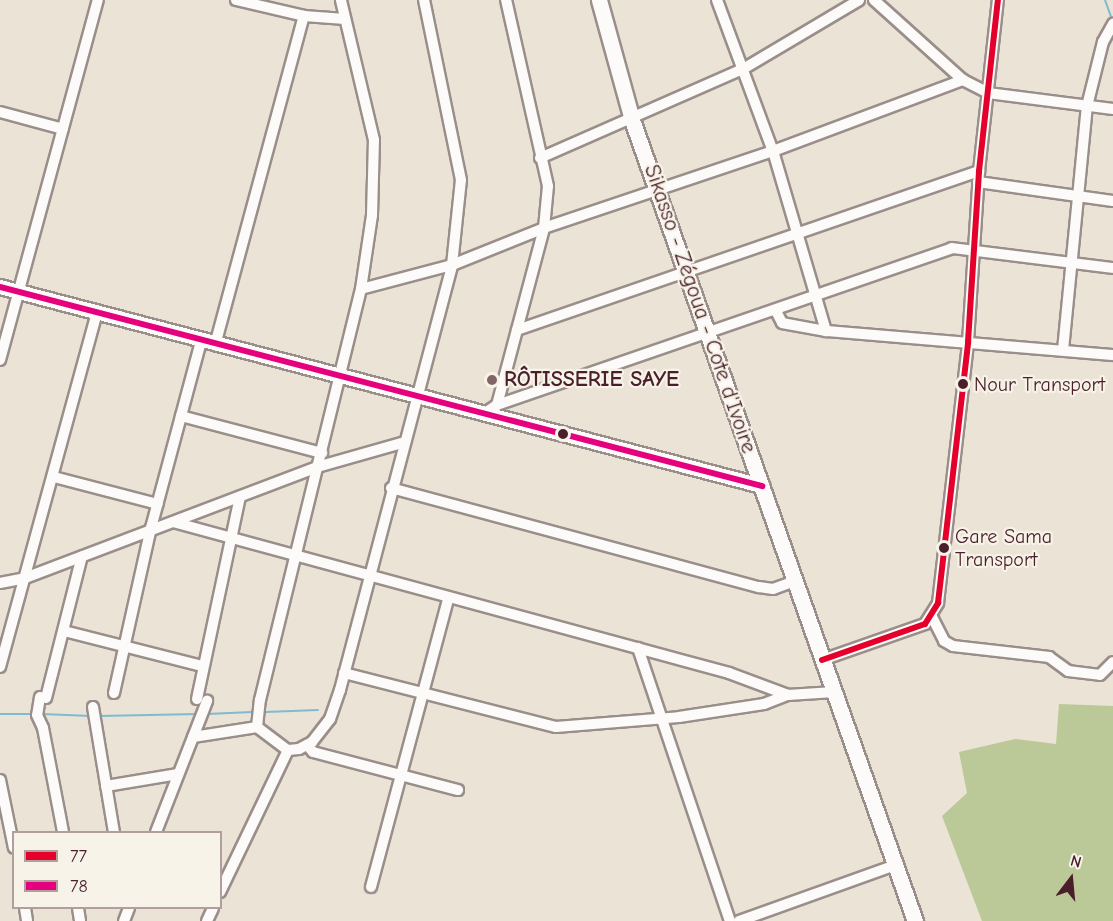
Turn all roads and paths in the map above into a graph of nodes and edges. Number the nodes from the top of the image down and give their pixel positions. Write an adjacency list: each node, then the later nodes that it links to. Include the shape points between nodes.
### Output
1 (98, 0): 21 (street)
2 (236, 0): 11 (street)
3 (341, 0): 12 (street)
4 (424, 0): 33 (street, via 461,180)
5 (506, 0): 23 (street)
6 (717, 0): 14 (street)
7 (860, 0): 14 (street)
8 (874, 0): 15 (street)
9 (998, 0): 16 (street)
10 (601, 1): 20 (highway, Sikasso - Zégoua - Cote d'Ivoire)
11 (304, 16): 12 (street); 47 (street)
12 (345, 19): 37 (street, via 374,140 372,215)
13 (1113, 24): 17 (street, via 1104,42)
14 (743, 69): 20 (street); 22 (street)
15 (963, 80): 16 (street); 22 (street)
16 (988, 93): 17 (street); 24 (street)
17 (1087, 106): 18 (street); 27 (street)
18 (1113, 109)
19 (0, 112): 21 (street)
20 (632, 120): 23 (street); 26 (highway, Sikasso - Zégoua - Cote d'Ivoire)
21 (63, 129): 38 (street)
22 (773, 152): 26 (street); 30 (street)
23 (540, 158): 29 (street, via 548,186)
24 (979, 171): 25 (street); 30 (street)
25 (978, 182): 27 (street); 31 (street)
26 (659, 189): 29 (street); 35 (highway, Sikasso - Zégoua - Cote d'Ivoire)
27 (1080, 198): 28 (street); 32 (street)
28 (1113, 201)
29 (544, 228): 33 (street); 42 (street)
30 (797, 234): 35 (street); 39 (street)
31 (972, 250): 32 (street); 39 (street, via 952,248); 46 (street)
32 (1072, 263): 34 (street); 48 (street)
33 (452, 265): 37 (street); 52 (street)
34 (1113, 268)
35 (687, 272): 42 (street); 44 (highway, Sikasso - Zégoua - Cote d'Ivoire)
36 (0, 287): 38 (main road)
37 (361, 289): 51 (street)
38 (18, 292): 41 (main road); 50 (street)
39 (818, 296): 40 (street); 43 (street)
40 (776, 311): 43 (street, via 782,323); 44 (street)
41 (97, 313): 45 (main road); 59 (street)
42 (517, 330): 53 (street)
43 (826, 331): 46 (street)
44 (709, 334): 53 (street); 60 (highway, Sikasso - Zégoua - Cote d'Ivoire)
45 (201, 341): 47 (main road); 55 (street)
46 (968, 342): 48 (street); 74 (street, via 938,603)
47 (215, 345): 51 (main road)
48 (1063, 350): 49 (street)
49 (1113, 355)
50 (0, 360)
51 (339, 377): 52 (main road); 57 (street)
52 (415, 398): 54 (main road); 56 (street)
53 (497, 405): 54 (street)
54 (482, 415): 60 (main road)
55 (181, 416): 57 (street); 63 (street)
56 (402, 443): 58 (street); 61 (street)
57 (322, 453): 58 (street)
58 (317, 467): 62 (street); 68 (street)
59 (54, 477): 63 (street); 70 (street)
60 (762, 486): 71 (highway, Sikasso - Zégoua - Cote d'Ivoire)
61 (391, 488): 69 (street); 71 (street, via 759,587 773,589)
62 (240, 497): 64 (street); 66 (street)
63 (158, 504): 65 (street)
64 (173, 522): 65 (street); 66 (street)
65 (151, 528): 67 (street); 76 (street)
66 (230, 538): 68 (street); 80 (street)
67 (82, 556): 70 (street); 75 (street)
68 (294, 557): 69 (street); 89 (street)
69 (367, 577): 73 (street); 82 (street)
70 (25, 578): 72 (street); 81 (street)
71 (795, 581): 78 (highway, Sikasso - Zégoua - Cote d'Ivoire)
72 (0, 583)
73 (448, 599): 77 (street); 85 (street)
74 (932, 617): 78 (street, via 925,624); 79 (street, via 944,641 953,646 1049,657 1068,671 1100,675)
75 (64, 631): 76 (street); 98 (street, via 37,715 44,728)
76 (124, 646): 80 (street); 84 (street)
77 (638, 648): 86 (street); 88 (street)
78 (822, 660): 83 (highway, Sikasso - Zégoua - Cote d'Ivoire)
79 (1113, 662)
80 (202, 666): 90 (street, via 202,700)
81 (0, 667)
82 (344, 673): 85 (street); 91 (street, via 330,719)
83 (834, 692): 86 (street); 102 (highway, Sikasso - Zégoua - Cote d'Ivoire)
84 (114, 693)
85 (421, 694): 88 (street, via 556,726); 94 (street)
86 (788, 694): 88 (street, via 764,704)
87 (93, 707): 96 (street)
88 (662, 718): 105 (street)
89 (257, 727): 90 (street); 92 (street)
90 (193, 737): 93 (street)
91 (307, 745): 92 (street); 94 (street, via 313,752)
92 (288, 750): 104 (street)
93 (178, 774): 96 (street); 100 (street)
94 (400, 776): 97 (street); 103 (street)
95 (0, 780): 101 (street)
96 (106, 786): 99 (street)
97 (458, 790)
98 (63, 831)
99 (114, 831)
100 (156, 831)
101 (5, 835)
102 (895, 865): 106 (street); 107 (highway, Sikasso - Zégoua - Cote d'Ivoire)
103 (371, 887)
104 (222, 888)
105 (730, 921)
106 (739, 921)
107 (915, 921)

